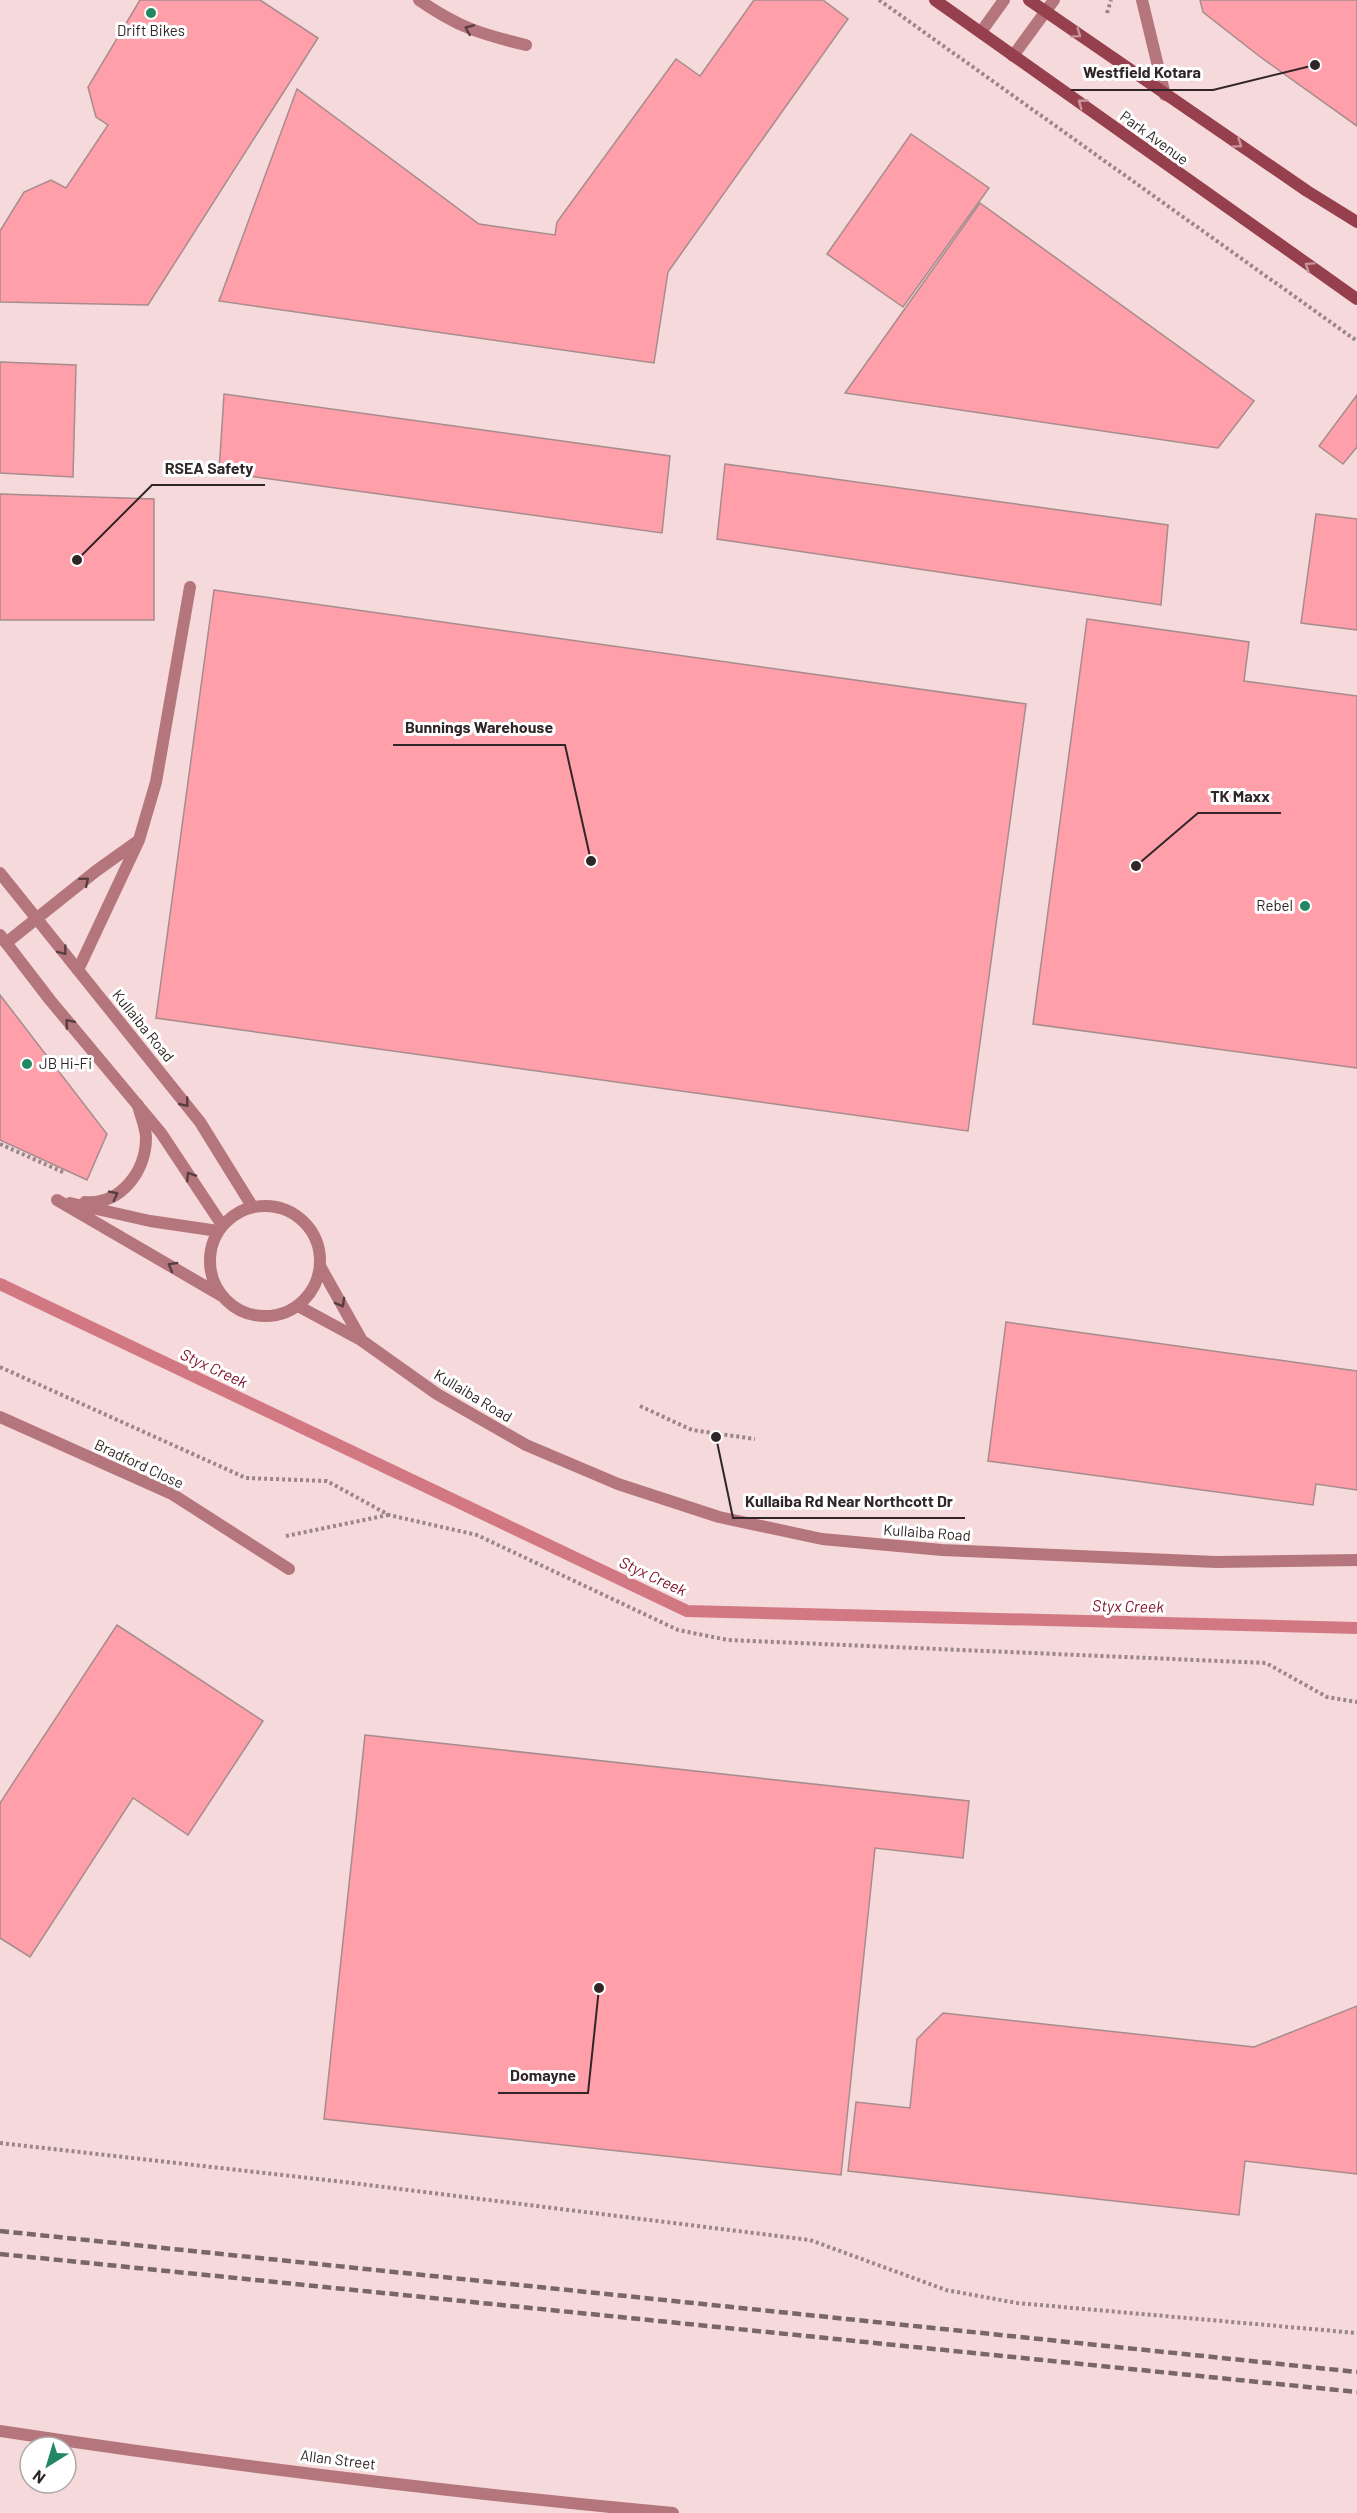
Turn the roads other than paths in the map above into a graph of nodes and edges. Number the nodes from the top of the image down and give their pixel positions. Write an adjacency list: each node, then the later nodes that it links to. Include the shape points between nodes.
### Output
1 (419, 0): 9 (street, one-way to 1, via 476,33)
2 (935, 0): 8 (main road, Park Avenue)
3 (1004, 0): 8 (street)
4 (1029, 0): 7 (main road)
5 (1054, 0): 7 (street)
6 (1142, 0): 11 (street)
7 (1045, 12): 10 (street); 11 (main road, one-way to 11)
8 (981, 33): 10 (main road, Park Avenue)
9 (526, 45)
10 (1013, 56): 13 (main road, Park Avenue, one-way to 10)
11 (1166, 95): 12 (main road, one-way to 12)
12 (1357, 222)
13 (1357, 299)
14 (190, 587): 15 (street, via 156,782)
15 (139, 840): 17 (street, one-way to 15); 19 (street)
16 (0, 873): 17 (street, Kullaiba Road)
17 (37, 918): 18 (street); 19 (street, Kullaiba Road, one-way to 19)
18 (3, 939): 20 (street, one-way to 18)
19 (78, 970): 22 (street, Kullaiba Road, one-way to 22, via 200,1122)
20 (138, 1105): 21 (street, one-way to 20, via 98,1203 124,1190 143,1164 146,1136); 23 (street, one-way to 20, via 161,1133)
21 (57, 1200): 23 (street, via 150,1221); 25 (street, one-way to 21)
22 (252, 1206): 23 (street); 24 (street, Kullaiba Road, via 272,1205 300,1219 310,1230 322,1257)
23 (220, 1228): 25 (street, via 210,1251 210,1268)
24 (320, 1266): 26 (street, via 309,1295); 27 (street, Kullaiba Road, one-way to 27)
25 (222, 1296): 26 (street, via 250,1314 276,1314)
26 (298, 1306): 27 (street, Kullaiba Road)
27 (361, 1340): 29 (street, Kullaiba Road, via 437,1394 526,1445 618,1484 719,1517 822,1539 942,1550 1216,1562)
28 (0, 1417): 30 (street, Bradford Close, via 172,1494)
29 (1357, 1560)
30 (290, 1569)
31 (0, 2431): 32 (street, Allan Street)
32 (538, 2507): 33 (street, Allan Street)
33 (673, 2513)

